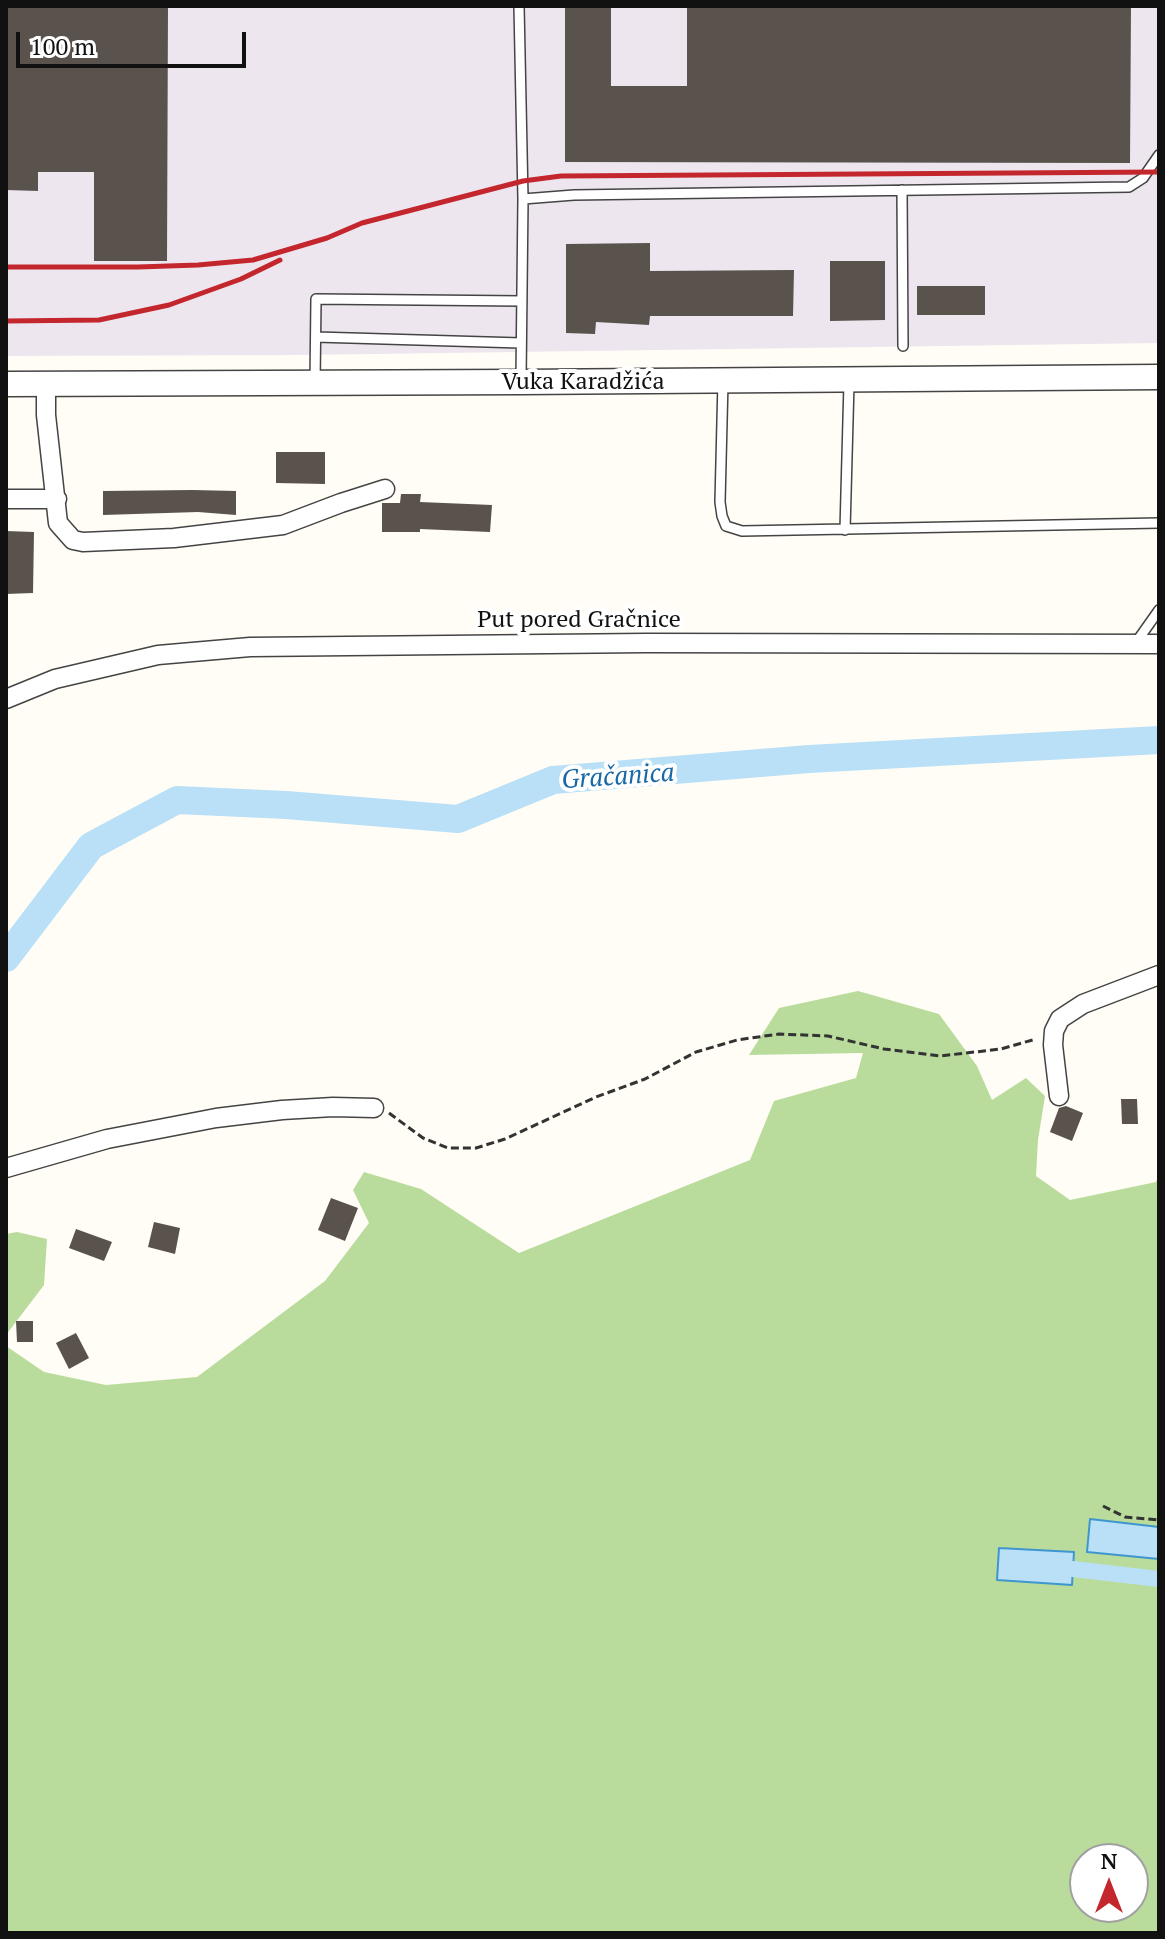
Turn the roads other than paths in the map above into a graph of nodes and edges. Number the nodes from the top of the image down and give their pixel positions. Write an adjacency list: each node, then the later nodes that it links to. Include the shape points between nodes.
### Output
1 (519, 6): 4 (lane)
2 (1159, 155): 3 (lane, via 1143,178 1129,187)
3 (902, 190): 4 (lane); 8 (lane)
4 (523, 199): 5 (lane)
5 (522, 301): 6 (lane, via 316,299); 7 (lane)
6 (316, 337): 7 (lane); 13 (lane)
7 (521, 343): 12 (lane)
8 (903, 346)
9 (1159, 377): 10 (street, Vuka Karadžića)
10 (849, 379): 11 (street, Vuka Karadžića); 20 (lane)
11 (723, 381): 12 (street, Vuka Karadžića); 20 (lane, via 720,502 726,526 742,531)
12 (521, 382): 13 (street, Vuka Karadžića)
13 (315, 383): 15 (street, Vuka Karadžića)
14 (6, 384): 15 (street, Vuka Karadžića)
15 (46, 384): 18 (street)
16 (385, 489): 18 (street, via 283,525 83,542 73,540 58,523)
17 (6, 499): 18 (street)
18 (57, 499)
19 (1159, 523): 20 (lane)
20 (845, 530)
21 (1159, 610): 22 (lane)
22 (1135, 644): 23 (street, Put pored Gračnice); 24 (street, Put pored Gračnice, via 250,647 158,655 55,679)
23 (1159, 644)
24 (6, 699)
25 (1159, 975): 26 (street, via 1083,1004 1060,1019 1053,1045)
26 (1059, 1096)
27 (374, 1108): 28 (street, via 216,1118 107,1139)
28 (6, 1168)

